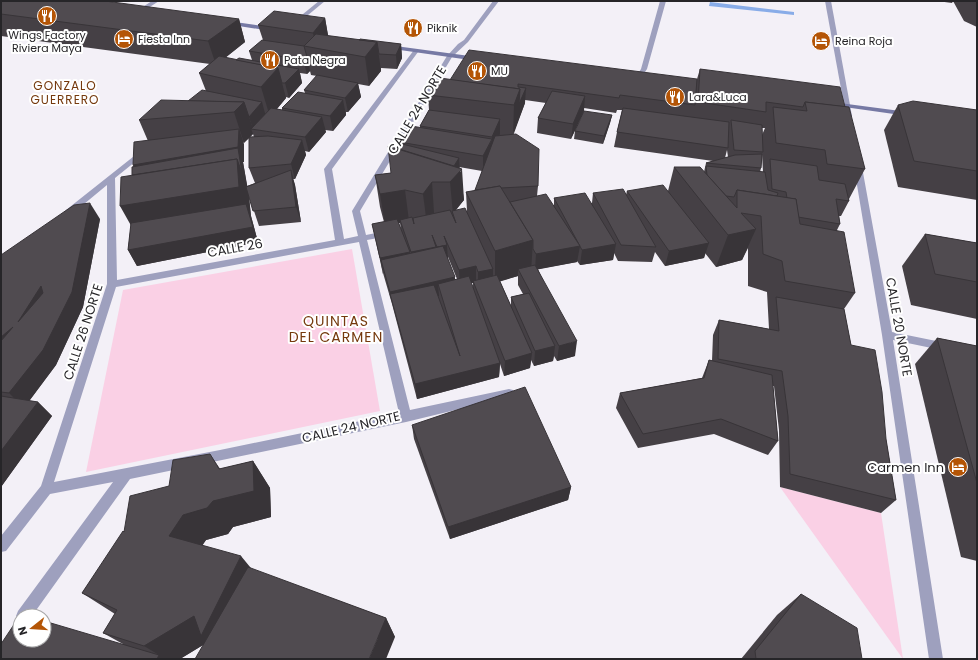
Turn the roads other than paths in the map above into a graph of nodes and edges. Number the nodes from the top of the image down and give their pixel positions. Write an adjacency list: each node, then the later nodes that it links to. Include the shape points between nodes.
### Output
1 (156, 1): 7 (street)
2 (322, 1): 10 (street)
3 (496, 1): 14 (street, CALLE 24 NORTE, via 466,41)
4 (663, 1): 17 (street, via 644,69)
5 (828, 1): 20 (street)
6 (133, 10): 7 (street)
7 (140, 11): 8 (street)
8 (148, 12)
9 (223, 22): 11 (street)
10 (290, 26)
11 (279, 30)
12 (385, 46): 13 (street)
13 (416, 51): 14 (street); 29 (street, via 328,169)
14 (450, 56): 15 (street); 28 (street, CALLE 24 NORTE, via 356,211)
15 (481, 60)
16 (629, 79): 17 (street)
17 (637, 80): 18 (street)
18 (645, 81)
19 (825, 103): 20 (street)
20 (848, 106): 21 (street); 22 (street)
21 (919, 116)
22 (852, 130)
23 (147, 148): 25 (street)
24 (856, 154): 31 (street, CALLE 20 NORTE)
25 (111, 178): 26 (street); 30 (street, CALLE 26 NORTE)
26 (64, 216)
27 (395, 233): 28 (street, CALLE 26)
28 (362, 238): 29 (street, CALLE 26); 34 (street, CALLE 24 NORTE)
29 (340, 242): 30 (street, CALLE 26)
30 (112, 284): 36 (street, CALLE 26 NORTE)
31 (887, 335): 32 (street); 39 (street, CALLE 20 NORTE)
32 (954, 348)
33 (509, 393): 34 (street)
34 (406, 417): 35 (street, CALLE 24 NORTE)
35 (126, 474): 36 (street, CALLE 24 NORTE); 38 (street)
36 (46, 489): 37 (street)
37 (1, 546)
38 (29, 608)
39 (936, 659)

